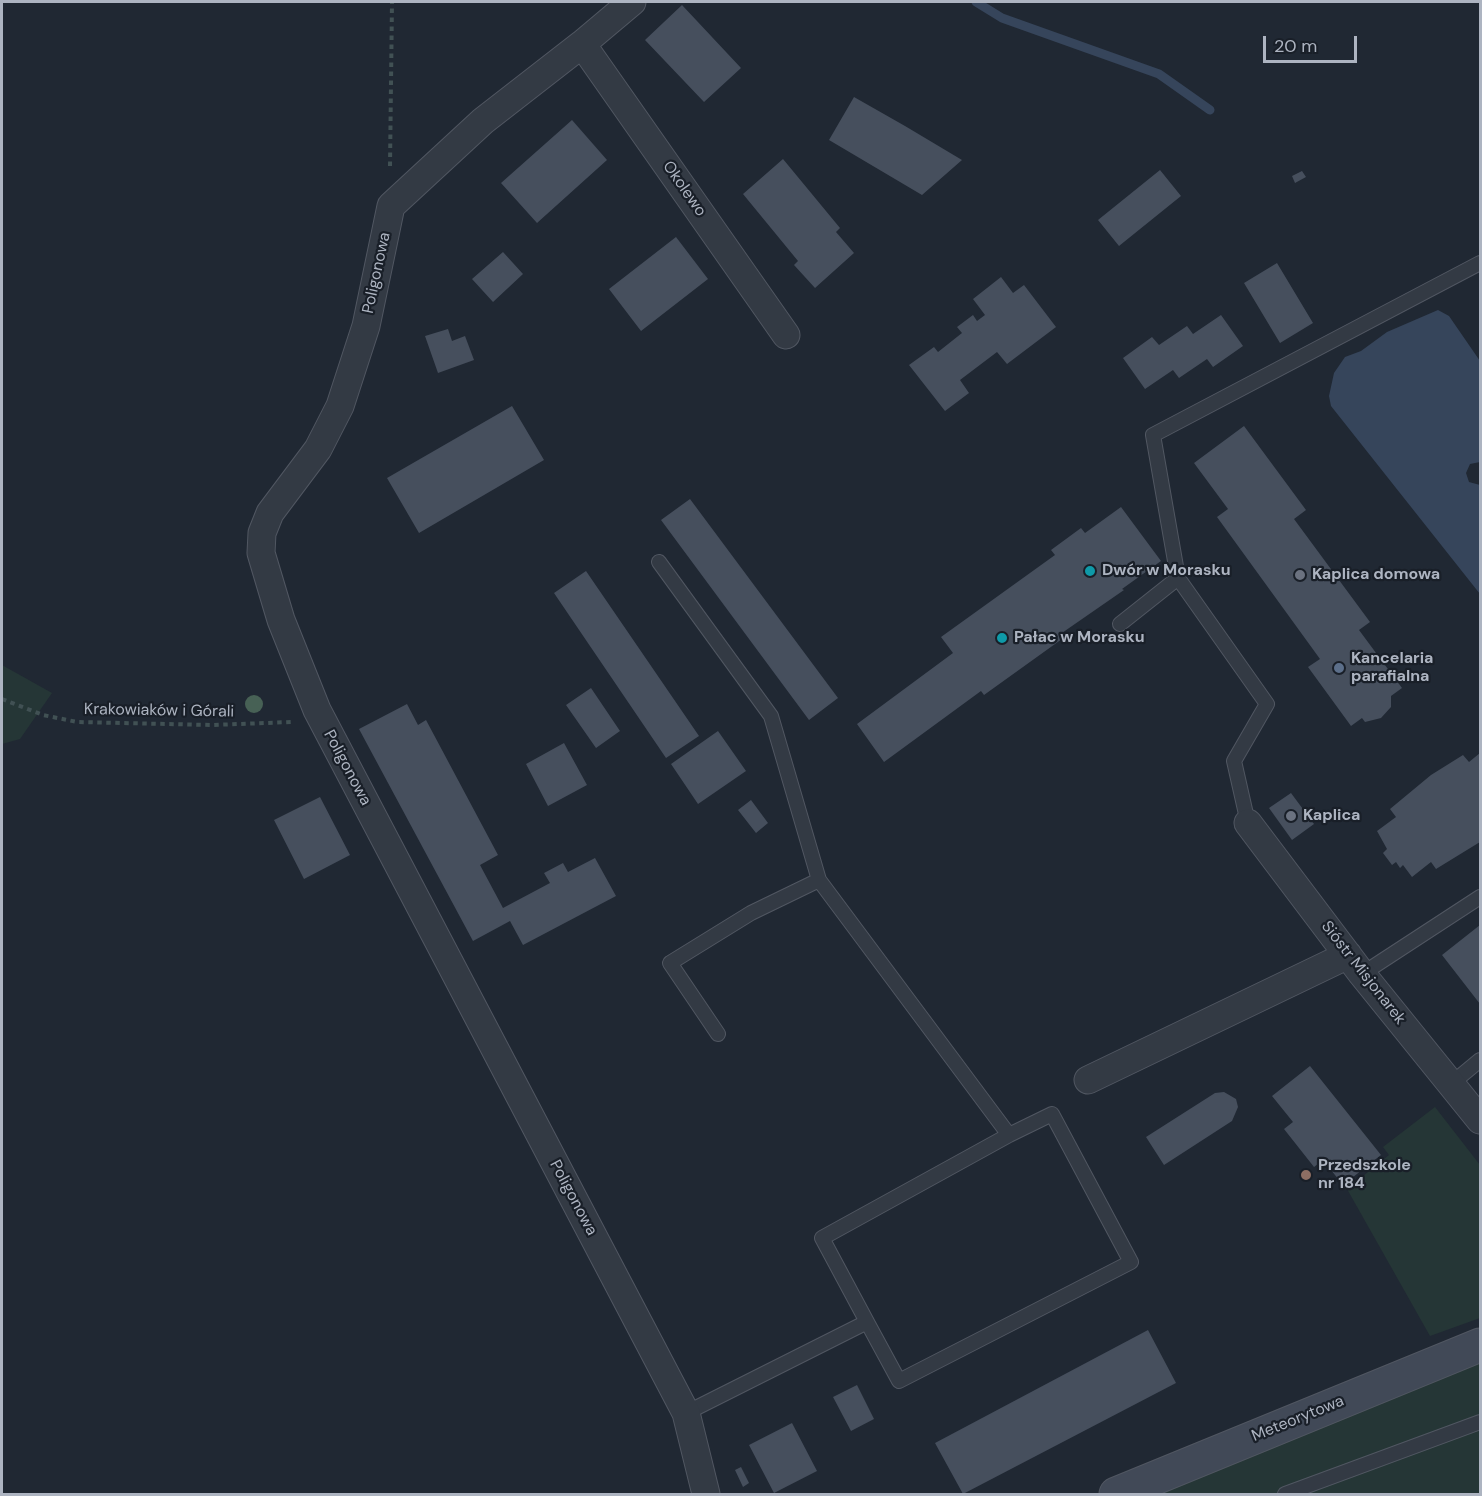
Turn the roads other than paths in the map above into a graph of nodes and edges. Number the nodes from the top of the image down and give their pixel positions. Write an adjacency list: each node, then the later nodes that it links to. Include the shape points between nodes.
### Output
1 (632, 2): 2 (street)
2 (582, 44): 4 (street, Okolewo); 20 (street, Poligonowa, via 483,121 391,206 366,326 340,406 318,449 270,513 262,532 261,553 317,710)
3 (1480, 263): 6 (lane, via 1153,435)
4 (786, 334)
5 (659, 562): 9 (lane, via 771,716)
6 (1178, 578): 7 (lane); 8 (lane, via 1267,704 1234,761)
7 (1119, 624)
8 (1248, 823): 11 (street, Sióstr Misjonarek)
9 (819, 880): 12 (lane, via 751,913 670,963); 17 (lane)
10 (1480, 897): 11 (lane)
11 (1355, 964): 14 (street); 15 (street, Sióstr Misjonarek)
12 (718, 1034)
13 (1480, 1059): 15 (lane)
14 (1088, 1080)
15 (1451, 1084): 16 (street, Sióstr Misjonarek)
16 (1480, 1120)
17 (1009, 1136): 18 (lane, via 822,1238); 18 (lane, via 1052,1114 1131,1262 899,1381)
18 (867, 1322): 20 (lane)
19 (1479, 1349): 23 (street, Meteorytowa)
20 (686, 1413): 22 (street, Poligonowa)
21 (1480, 1422): 24 (lane)
22 (706, 1494)
23 (1116, 1494)
24 (1285, 1494)

